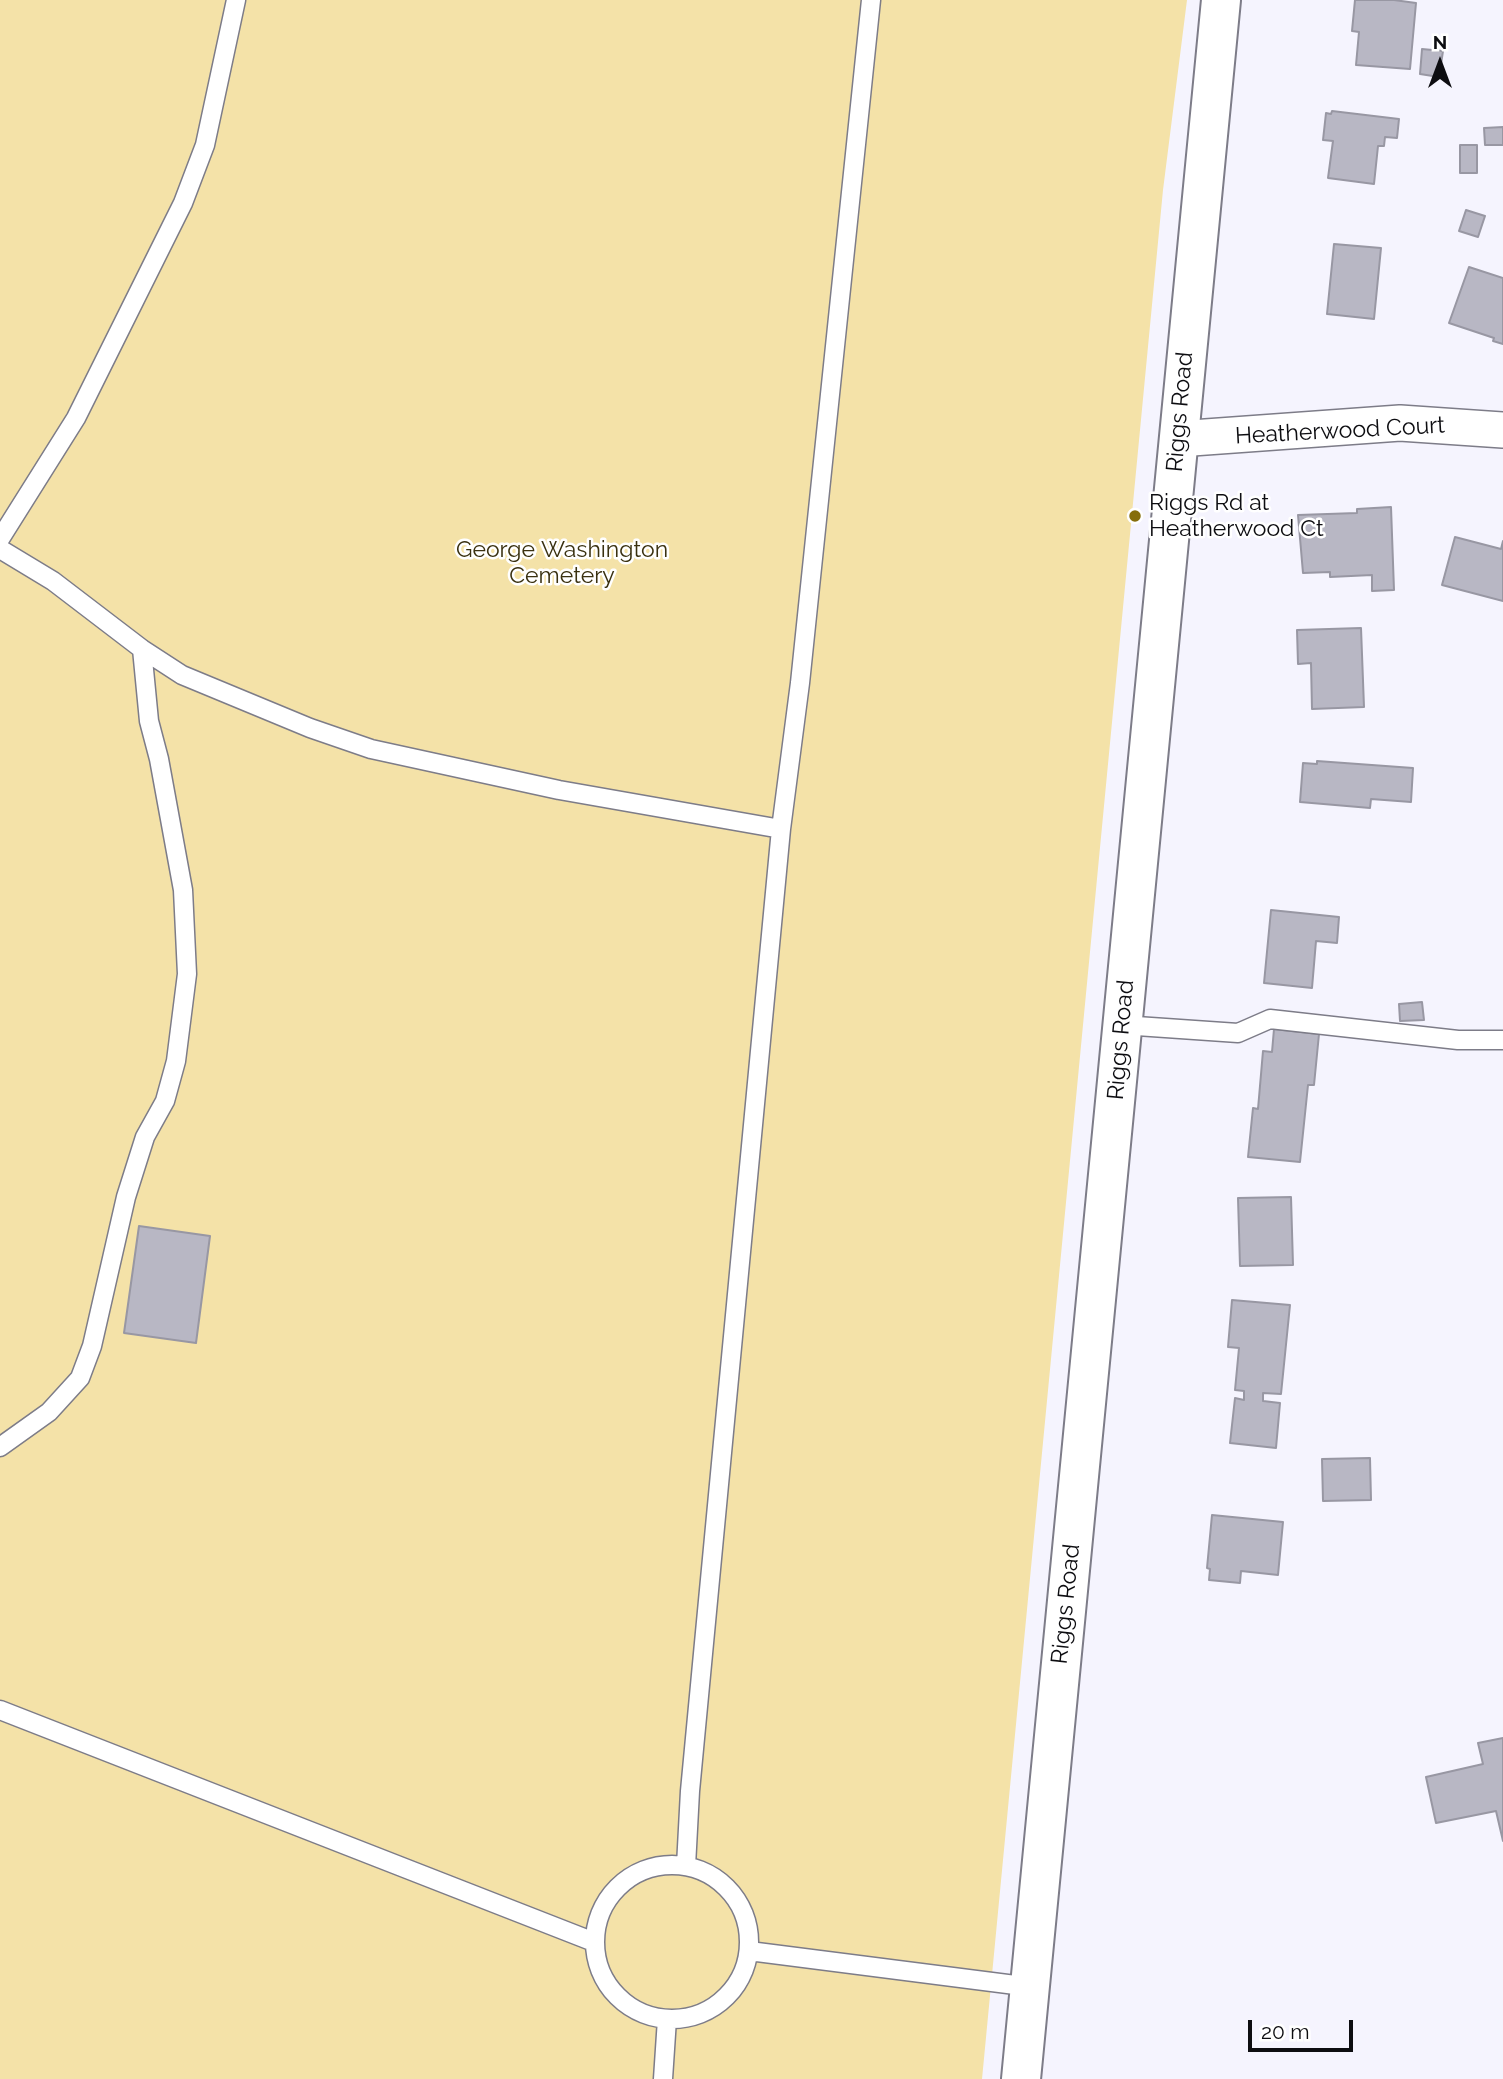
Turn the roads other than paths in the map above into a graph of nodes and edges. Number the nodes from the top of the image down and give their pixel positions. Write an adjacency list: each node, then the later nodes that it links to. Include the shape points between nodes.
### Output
1 (236, 0): 6 (lane, via 205,145 183,203 76,418)
2 (871, 0): 9 (lane)
3 (1221, 0): 5 (main road, Riggs Road)
4 (1503, 430): 5 (street, Heatherwood Court, via 1401,423)
5 (1178, 439): 10 (main road, Riggs Road)
6 (0, 539)
7 (0, 549): 8 (lane, via 53,581)
8 (142, 649): 9 (lane, via 182,675 371,749 559,790); 12 (lane, via 149,721 183,890 187,974 176,1061 126,1197 104,1299 80,1378 49,1412)
9 (781, 830): 14 (lane)
10 (1122, 1025): 11 (lane, via 1238,1033 1270,1020 1458,1040); 17 (main road, Riggs Road)
11 (1503, 1040)
12 (0, 1447)
13 (0, 1710): 15 (lane)
14 (686, 1866): 15 (lane, via 647,1868 615,1889 600,1914); 16 (lane, via 721,1881 734,1896 744,1913)
15 (594, 1942): 18 (lane, via 604,1980 615,1995 639,2012)
16 (749, 1951): 17 (lane); 18 (lane, via 735,1987 722,2001 687,2018)
17 (1031, 1987): 20 (main road, Riggs Road)
18 (667, 2019): 19 (lane)
19 (663, 2079)
20 (1021, 2079)

